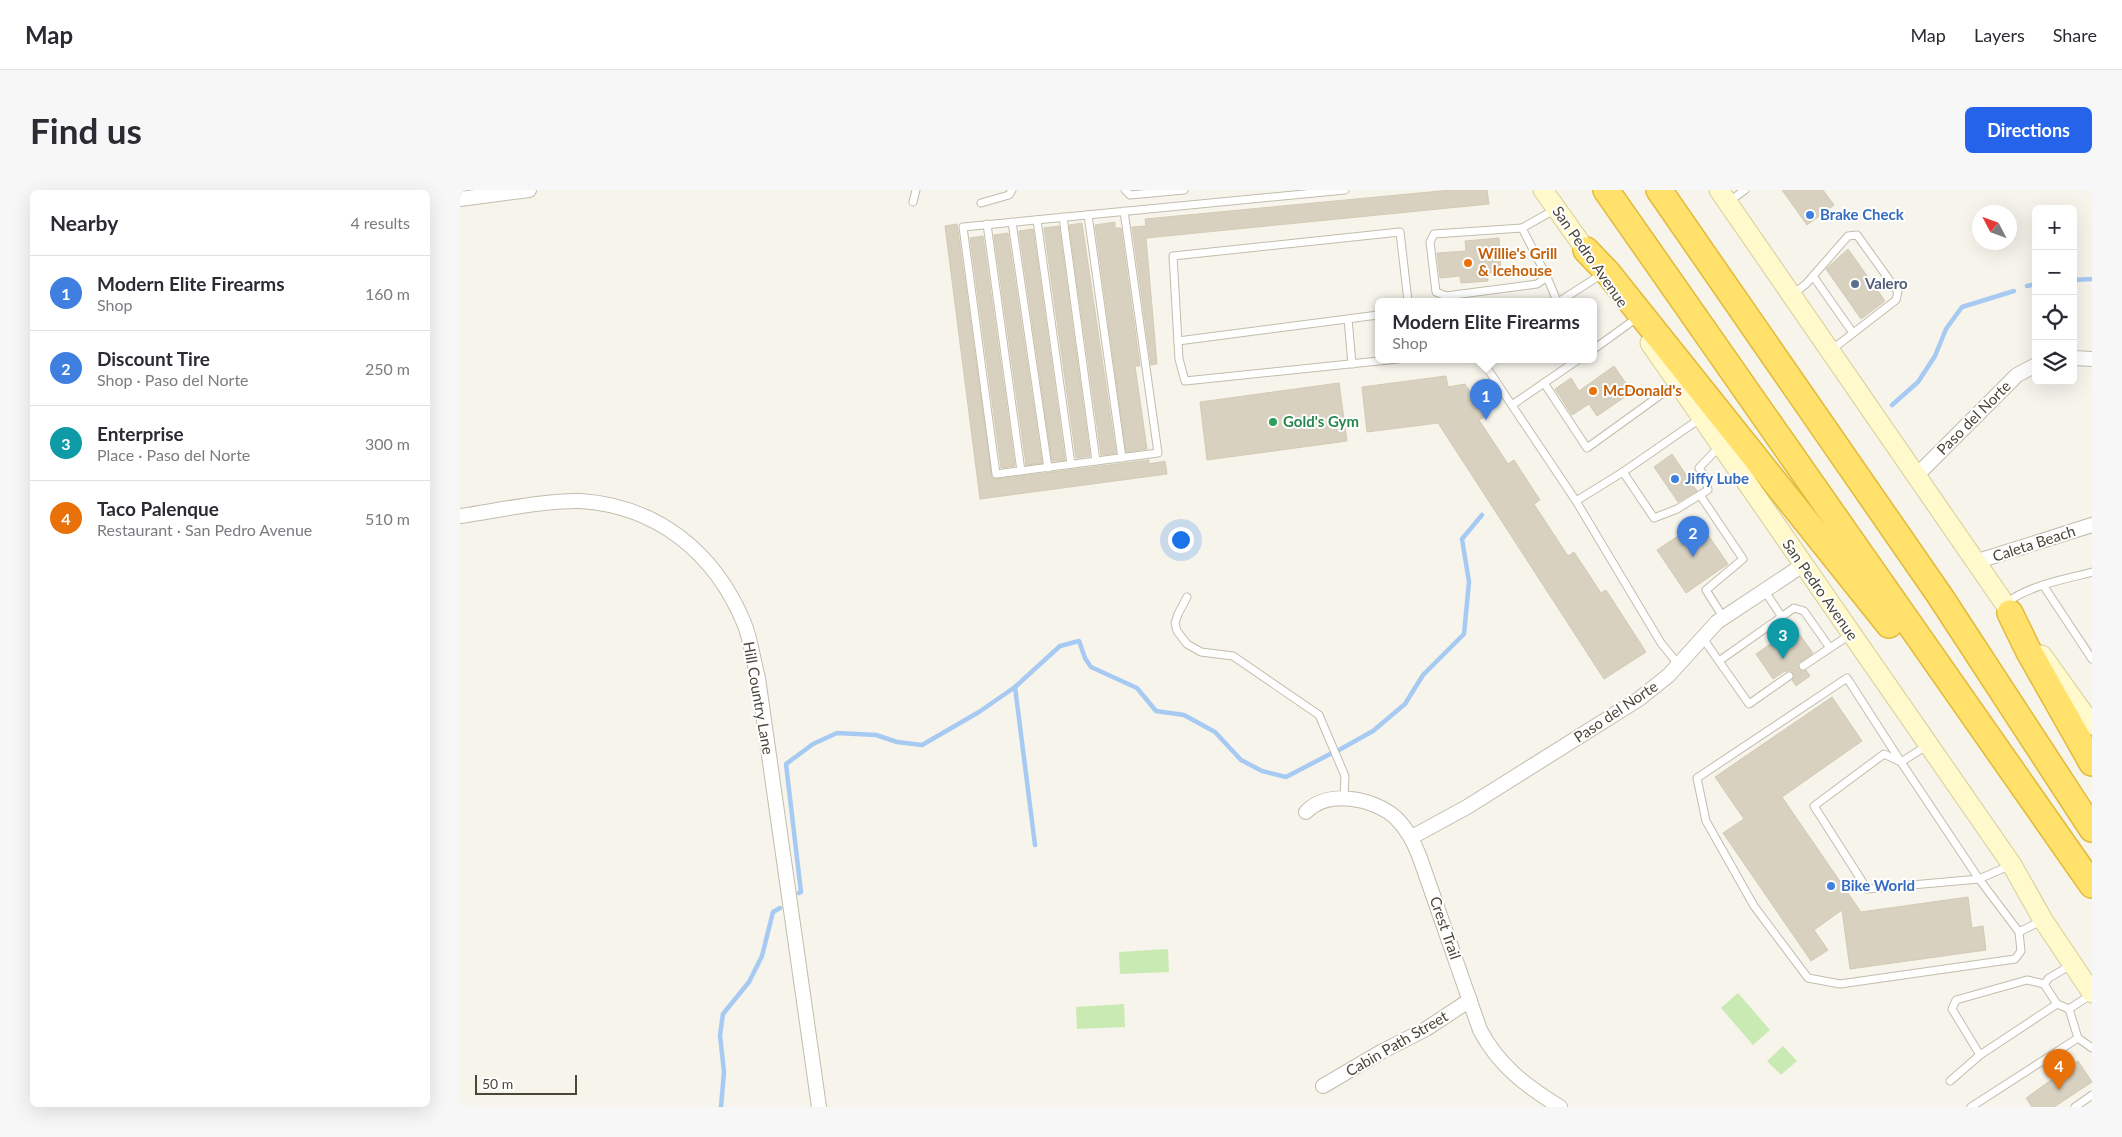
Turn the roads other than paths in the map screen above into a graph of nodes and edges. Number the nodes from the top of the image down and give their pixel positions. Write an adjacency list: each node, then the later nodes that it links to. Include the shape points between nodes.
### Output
1 (529, 190): 12 (street)
2 (916, 190): 13 (lane)
3 (1012, 190): 14 (lane, via 1009,195)
4 (1125, 190): 5 (lane, via 1130,196)
5 (1184, 190)
6 (1346, 190): 16 (lane)
7 (1543, 190): 15 (main road, San Pedro Avenue)
8 (1606, 190): 90 (highway)
9 (1659, 190): 86 (highway, via 1940,596)
10 (1745, 190): 11 (lane)
11 (1723, 196): 27 (main road)
12 (460, 199)
13 (913, 202)
14 (981, 203)
15 (1556, 208): 22 (lane); 23 (main road, San Pedro Avenue)
16 (1124, 211): 17 (lane); 52 (lane, via 1158,453)
17 (1088, 215): 18 (lane); 52 (lane)
18 (1063, 217): 19 (lane); 53 (lane)
19 (1037, 220): 20 (lane); 54 (lane)
20 (1012, 222): 21 (lane); 55 (lane)
21 (987, 224): 56 (lane); 56 (lane, via 963,227 996,474)
22 (1522, 228): 26 (lane); 29 (lane, via 1434,234 1430,242 1436,292)
23 (1586, 250): 24 (highway)
24 (1605, 274): 32 (lane); 35 (main road, San Pedro Avenue); 90 (highway, via 1858,586 1958,719)
25 (1813, 276): 27 (lane); 36 (lane); 36 (lane, via 1848,236 1856,235 1898,292 1896,300)
26 (1547, 277): 30 (lane, via 1536,284); 31 (lane)
27 (1792, 295): 39 (main road)
28 (1408, 298): 37 (lane, via 1400,232 1173,256)
29 (1445, 298)
30 (1452, 298)
31 (1558, 298)
32 (1564, 298)
33 (1375, 316): 34 (lane)
34 (1348, 320): 37 (lane); 45 (lane)
35 (1634, 320): 38 (lane); 48 (main road, San Pedro Avenue)
36 (1853, 333): 39 (lane)
37 (1178, 342): 45 (lane, via 1185,381)
38 (1597, 346)
39 (1830, 351): 58 (main road)
40 (2077, 358): 41 (street)
41 (2092, 359)
42 (1375, 362): 45 (lane)
43 (1484, 363): 49 (lane)
44 (1573, 363): 47 (lane)
45 (1352, 364)
46 (2032, 367): 58 (street, Paso del Norte, via 2017,375)
47 (1544, 383): 48 (lane, via 1587,448); 49 (lane)
48 (1678, 383): 50 (main road, San Pedro Avenue)
49 (1512, 405): 60 (lane)
50 (1701, 418): 51 (main road, San Pedro Avenue); 57 (lane)
51 (1720, 446): 59 (lane, via 1699,468 1708,490); 64 (main road, San Pedro Avenue)
52 (1122, 458): 53 (lane)
53 (1096, 461): 54 (lane)
54 (1071, 464): 55 (lane)
55 (1048, 468): 56 (lane)
56 (1021, 471)
57 (1623, 472): 59 (lane, via 1654,518); 60 (lane)
58 (1916, 475): 63 (main road)
59 (1700, 495): 70 (lane, via 1743,559 1706,590)
60 (1576, 501): 77 (lane, via 1661,643)
61 (460, 516): 105 (street, Hill Country Lane, via 564,502 611,504 670,530 712,566 723,582 745,625 758,678)
62 (2092, 525): 63 (street, Caleta Beach)
63 (1975, 562): 69 (main road)
64 (1803, 565): 67 (street, Paso del Norte); 72 (main road, San Pedro Avenue)
65 (2092, 572): 66 (lane)
66 (2043, 585): 69 (lane, via 2016,596); 75 (lane)
67 (1764, 590): 70 (street, Paso del Norte); 71 (lane)
68 (1187, 597): 84 (lane, via 1176,623 1182,639 1201,652 1233,656 1316,712 1345,776)
69 (2007, 609): 80 (main road); 83 (highway)
70 (1724, 617): 73 (street, Paso del Norte)
71 (1782, 617): 74 (lane, via 1794,608 1804,611); 76 (lane)
72 (1851, 634): 74 (lane); 81 (main road, San Pedro Avenue)
73 (1702, 636): 76 (lane); 77 (street, Paso del Norte)
74 (1830, 648): 78 (lane)
75 (2092, 659)
76 (1719, 661): 79 (lane, via 1749,704)
77 (1678, 664): 87 (street, Paso del Norte, via 1638,699 1467,807)
78 (1803, 666)
79 (1789, 676)
80 (2092, 725)
81 (1928, 745): 82 (lane); 88 (main road, San Pedro Avenue)
82 (1901, 762): 89 (lane); 89 (lane, via 1884,754 1814,806 1868,889); 92 (lane, via 1847,678 1697,778 1706,821 1754,906 1808,978 1840,984 2015,959 2021,951)
83 (2092, 763)
84 (1344, 798): 85 (street, Crest Trail, via 1320,801); 87 (street, Crest Trail, via 1384,810)
85 (1306, 812)
86 (2092, 829)
87 (1412, 837): 96 (street, Crest Trail)
88 (2012, 865): 89 (lane); 91 (main road, San Pedro Avenue)
89 (1979, 879): 92 (lane)
90 (2090, 882)
91 (2043, 920): 92 (lane); 93 (main road, San Pedro Avenue)
92 (2019, 932)
93 (2073, 964): 94 (lane); 95 (main road, San Pedro Avenue)
94 (2044, 984): 97 (lane); 101 (lane, via 2027,980 1956,1000 1952,1009)
95 (2092, 993): 98 (lane)
96 (1470, 1000): 103 (street, Cabin Path Street, via 1426,1029); 106 (street, Crest Trail, via 1480,1030 1496,1056 1516,1078)
97 (2058, 1004): 98 (lane); 101 (lane)
98 (2069, 1009): 99 (lane)
99 (2078, 1038): 100 (lane); 107 (lane)
100 (2092, 1048)
101 (1980, 1055): 102 (lane)
102 (1950, 1080)
103 (1324, 1086)
104 (2092, 1095): 108 (lane)
105 (819, 1107)
106 (1560, 1107)
107 (1971, 1107)
108 (2075, 1107)

